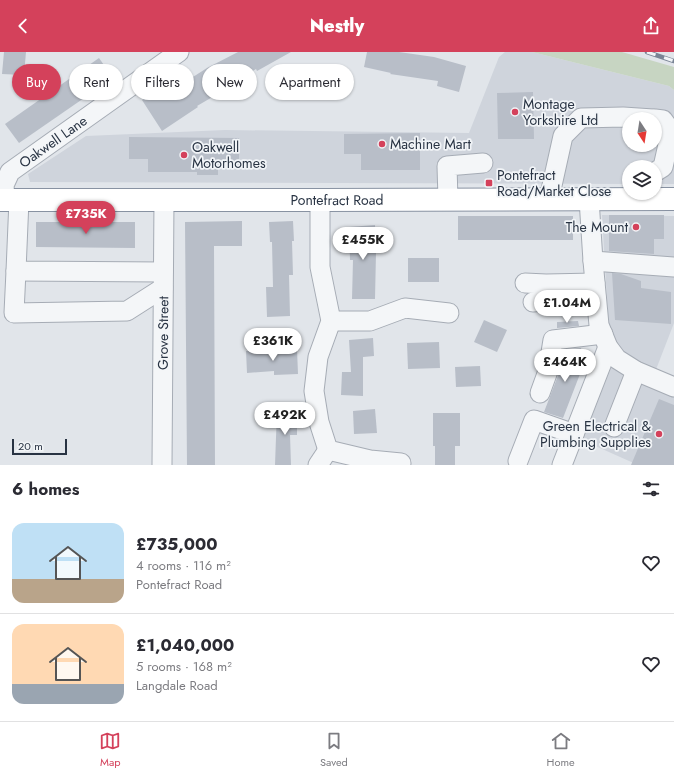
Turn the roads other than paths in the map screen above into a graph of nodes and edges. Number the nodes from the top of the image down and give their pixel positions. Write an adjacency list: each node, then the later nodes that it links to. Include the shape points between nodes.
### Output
1 (179, 52): 11 (street, Oakwell Lane, via 10,172 4,185)
2 (622, 117): 8 (street, via 581,118 563,136)
3 (662, 120): 5 (street, via 671,132)
4 (483, 163): 14 (street, via 447,166)
5 (662, 168)
6 (622, 197): 9 (highway, Pontefract Road)
7 (662, 198): 10 (highway, Pontefract Road)
8 (549, 199): 9 (highway, Pontefract Road); 14 (highway, Pontefract Road)
9 (589, 199): 15 (street)
10 (674, 199)
11 (8, 200): 12 (highway, Pontefract Road); 17 (street, Oakwell Lane)
12 (164, 200): 13 (highway, Pontefract Road); 18 (street, Grove Street)
13 (320, 200): 14 (highway, Pontefract Road); 23 (street, via 320,267)
14 (448, 200)
15 (593, 262): 16 (street); 20 (street)
16 (674, 267)
17 (16, 271): 18 (street); 18 (street, Oakwell Lane, via 14,313 127,311)
18 (163, 280): 33 (street, Grove Street)
19 (525, 283): 20 (street)
20 (595, 290): 21 (street); 24 (street, via 599,325)
21 (533, 302)
22 (449, 313): 23 (street, via 405,308 370,321)
23 (330, 321): 30 (street, via 318,357 314,391)
24 (606, 341): 25 (street, via 618,359); 27 (street, via 553,340 548,371); 29 (street)
25 (636, 371): 26 (street); 28 (street)
26 (674, 387)
27 (540, 393)
28 (614, 427)
29 (574, 434): 31 (street, via 534,420); 34 (street)
30 (323, 457): 32 (street)
31 (518, 461)
32 (401, 463)
33 (162, 465)
34 (562, 465)

